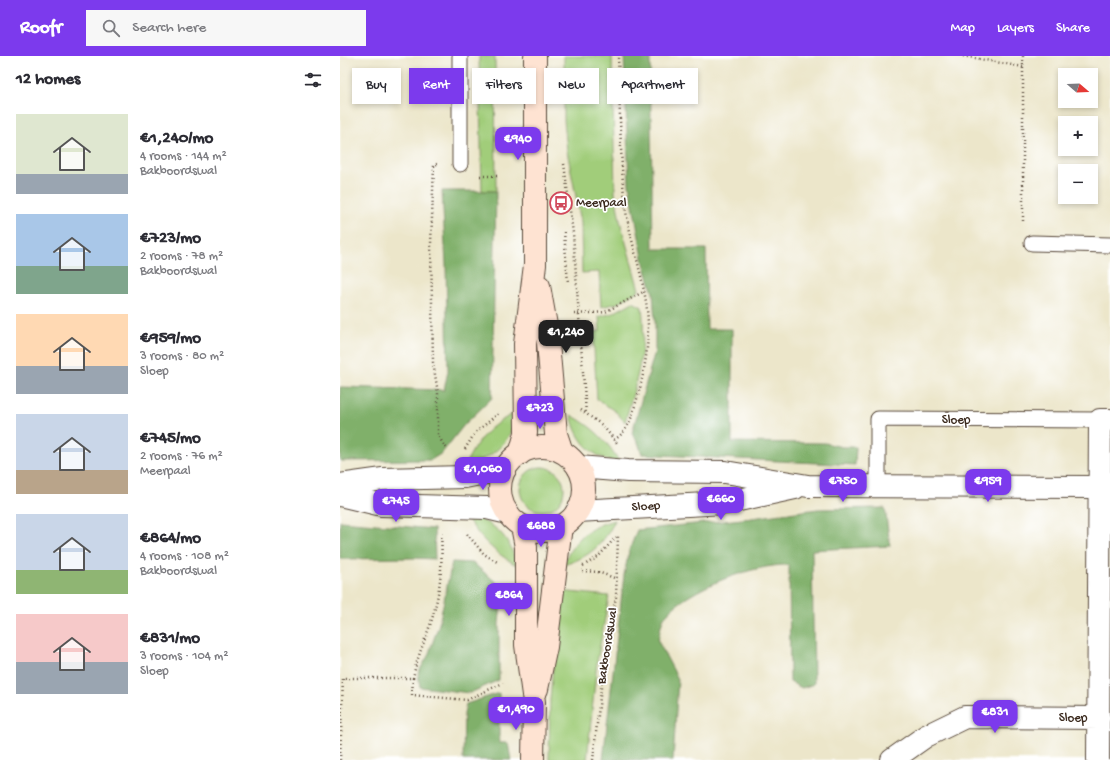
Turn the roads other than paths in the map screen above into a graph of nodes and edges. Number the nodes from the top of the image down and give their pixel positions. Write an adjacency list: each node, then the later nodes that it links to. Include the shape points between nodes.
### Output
1 (460, 56): 3 (lane)
2 (535, 56): 6 (main road)
3 (460, 164)
4 (1032, 243): 5 (lane)
5 (1110, 245)
6 (535, 265): 8 (main road, via 547,331 556,434); 9 (main road, via 525,344 526,434)
7 (1105, 420): 12 (lane, Sloep, via 878,419); 13 (street, Sloep)
8 (570, 460): 9 (main road, via 546,447 532,449); 11 (street, Sloep, via 628,471 725,472); 15 (main road, via 583,482 584,489)
9 (512, 462): 10 (street, via 465,476 383,479); 16 (main road, via 500,487 501,497)
10 (340, 485)
11 (808, 486): 12 (street, Sloep); 15 (street, Sloep, via 724,503)
12 (878, 486): 13 (street, Sloep)
13 (1105, 487): 19 (street, Sloep)
14 (340, 495): 16 (street, via 382,506 487,508)
15 (577, 511): 17 (main road)
16 (515, 520): 17 (main road, via 538,531 554,530); 18 (main road, via 526,547 526,645)
17 (561, 526): 18 (main road, via 546,647)
18 (534, 702): 20 (main road)
19 (1099, 718): 21 (street, Sloep, via 965,717 926,736); 22 (street, Sloep)
20 (533, 760)
21 (892, 760)
22 (1098, 760)

